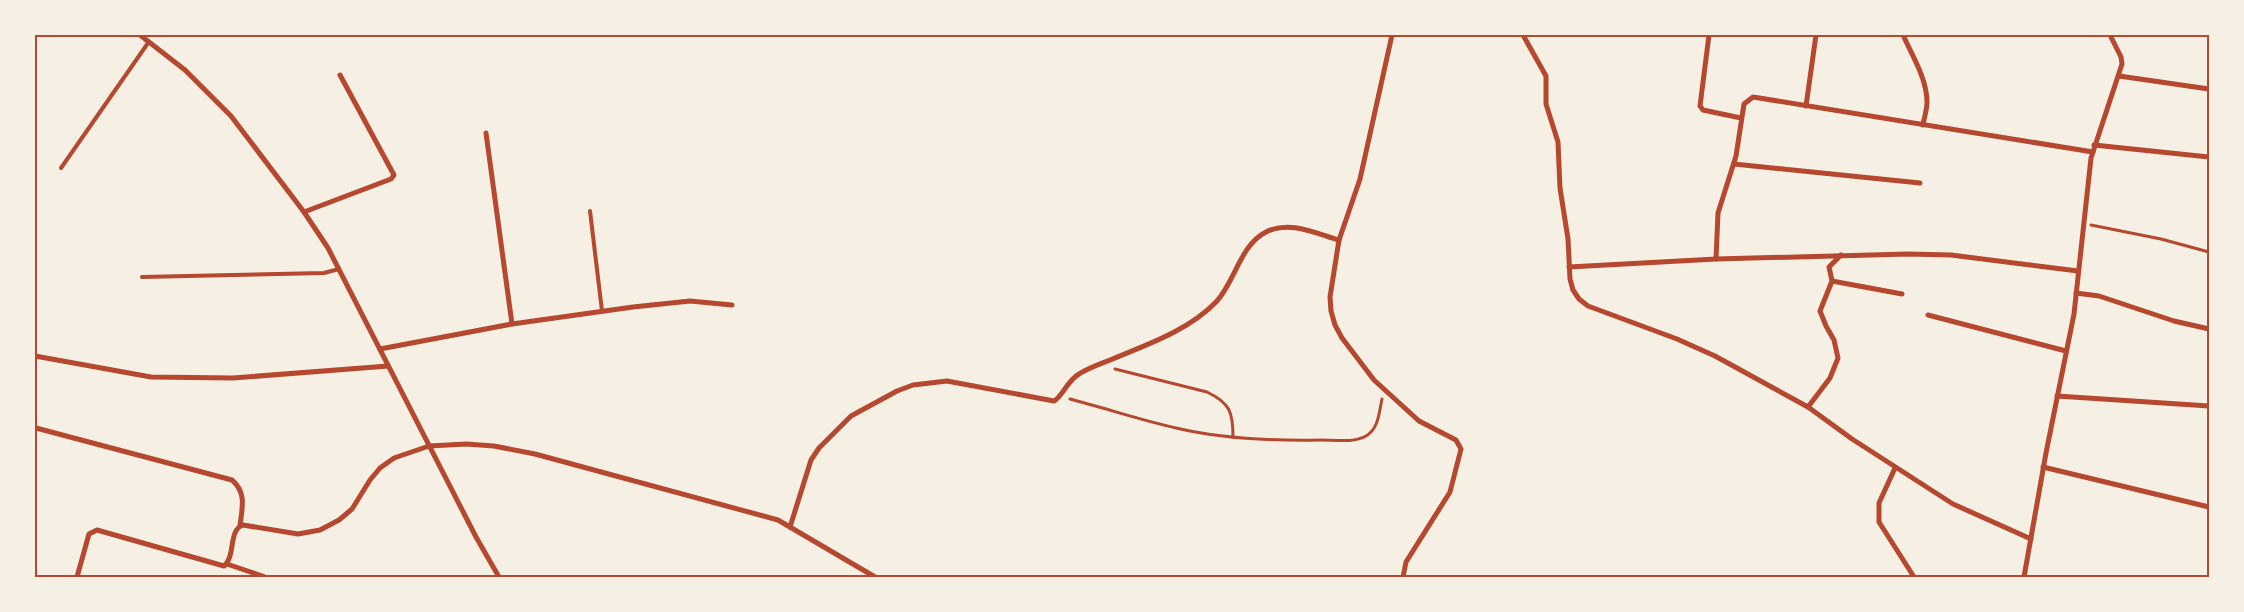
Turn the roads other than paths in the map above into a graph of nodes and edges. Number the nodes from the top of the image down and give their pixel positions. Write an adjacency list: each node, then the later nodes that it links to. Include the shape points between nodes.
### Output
1 (140, 35): 8 (street)
2 (1392, 35): 24 (street, via 1360,180)
3 (1523, 35): 27 (street, via 1547,82 1546,104 1558,142)
4 (1709, 35): 13 (street, via 1700,106 1703,110)
5 (1816, 35): 12 (street)
6 (1903, 35): 14 (street, via 1927,95)
7 (2110, 35): 10 (street, via 2121,57)
8 (148, 42): 20 (lane); 23 (street, via 185,70 231,116)
9 (340, 75): 23 (street, via 394,175 391,179)
10 (2119, 76): 11 (street); 16 (street)
11 (2209, 89)
12 (1806, 106): 13 (street, via 1753,97 1744,104); 14 (street)
13 (1741, 118): 19 (street)
14 (1923, 126): 17 (street)
15 (486, 134): 37 (street)
16 (2094, 145): 17 (street); 18 (street)
17 (2092, 152): 29 (street)
18 (2209, 157)
19 (1734, 164): 21 (street); 26 (street, via 1718,213)
20 (61, 168)
21 (1920, 183)
22 (590, 211): 35 (lane)
23 (304, 212): 28 (street)
24 (1339, 240): 52 (street, via 1291,226 1264,232 1244,256 1226,290 1204,312 1159,339 1072,379 1054,401 946,381 921,383 897,391 851,416 819,448 811,460); 59 (street, via 1330,297 1335,325 1350,351 1374,380 1419,421 1456,440 1461,449 1450,492 1406,562)
25 (1840, 255): 26 (street); 29 (street, via 1951,255); 31 (street, via 1829,267)
26 (1716, 259): 27 (street)
27 (1568, 267): 45 (street, via 1573,290 1588,306 1677,338)
28 (339, 269): 30 (lane, via 324,273); 39 (street)
29 (2078, 271): 32 (street)
30 (142, 277)
31 (1832, 281): 33 (street); 45 (street, via 1820,311 1834,340 1838,358 1830,378)
32 (2076, 293): 38 (street, via 2099,296); 40 (street)
33 (1902, 294)
34 (732, 306): 35 (street, via 690,301)
35 (602, 311): 37 (street)
36 (1928, 315): 40 (street)
37 (512, 324): 39 (street)
38 (2209, 329)
39 (380, 349): 42 (street)
40 (2066, 351): 43 (street)
41 (35, 356): 42 (street, via 152,377 233,378)
42 (388, 366): 47 (street)
43 (2057, 396): 44 (street); 48 (street)
44 (2209, 406)
45 (1808, 407): 49 (street)
46 (36, 428): 51 (street, via 232,480 243,500)
47 (429, 446): 51 (street, via 394,458 380,468 352,509 320,530 298,534); 52 (street, via 485,445 536,454 778,520); 57 (street)
48 (2043, 467): 50 (street); 53 (street)
49 (1895, 468): 53 (street, via 1953,504); 60 (street, via 1879,503 1879,522)
50 (2209, 506)
51 (240, 526): 54 (street)
52 (790, 527): 58 (street)
53 (2031, 539): 61 (street)
54 (227, 564): 55 (street, via 222,566 97,530 89,534); 56 (street)
55 (77, 577)
56 (265, 577)
57 (499, 577)
58 (875, 577)
59 (1403, 577)
60 (1914, 577)
61 (2024, 577)

